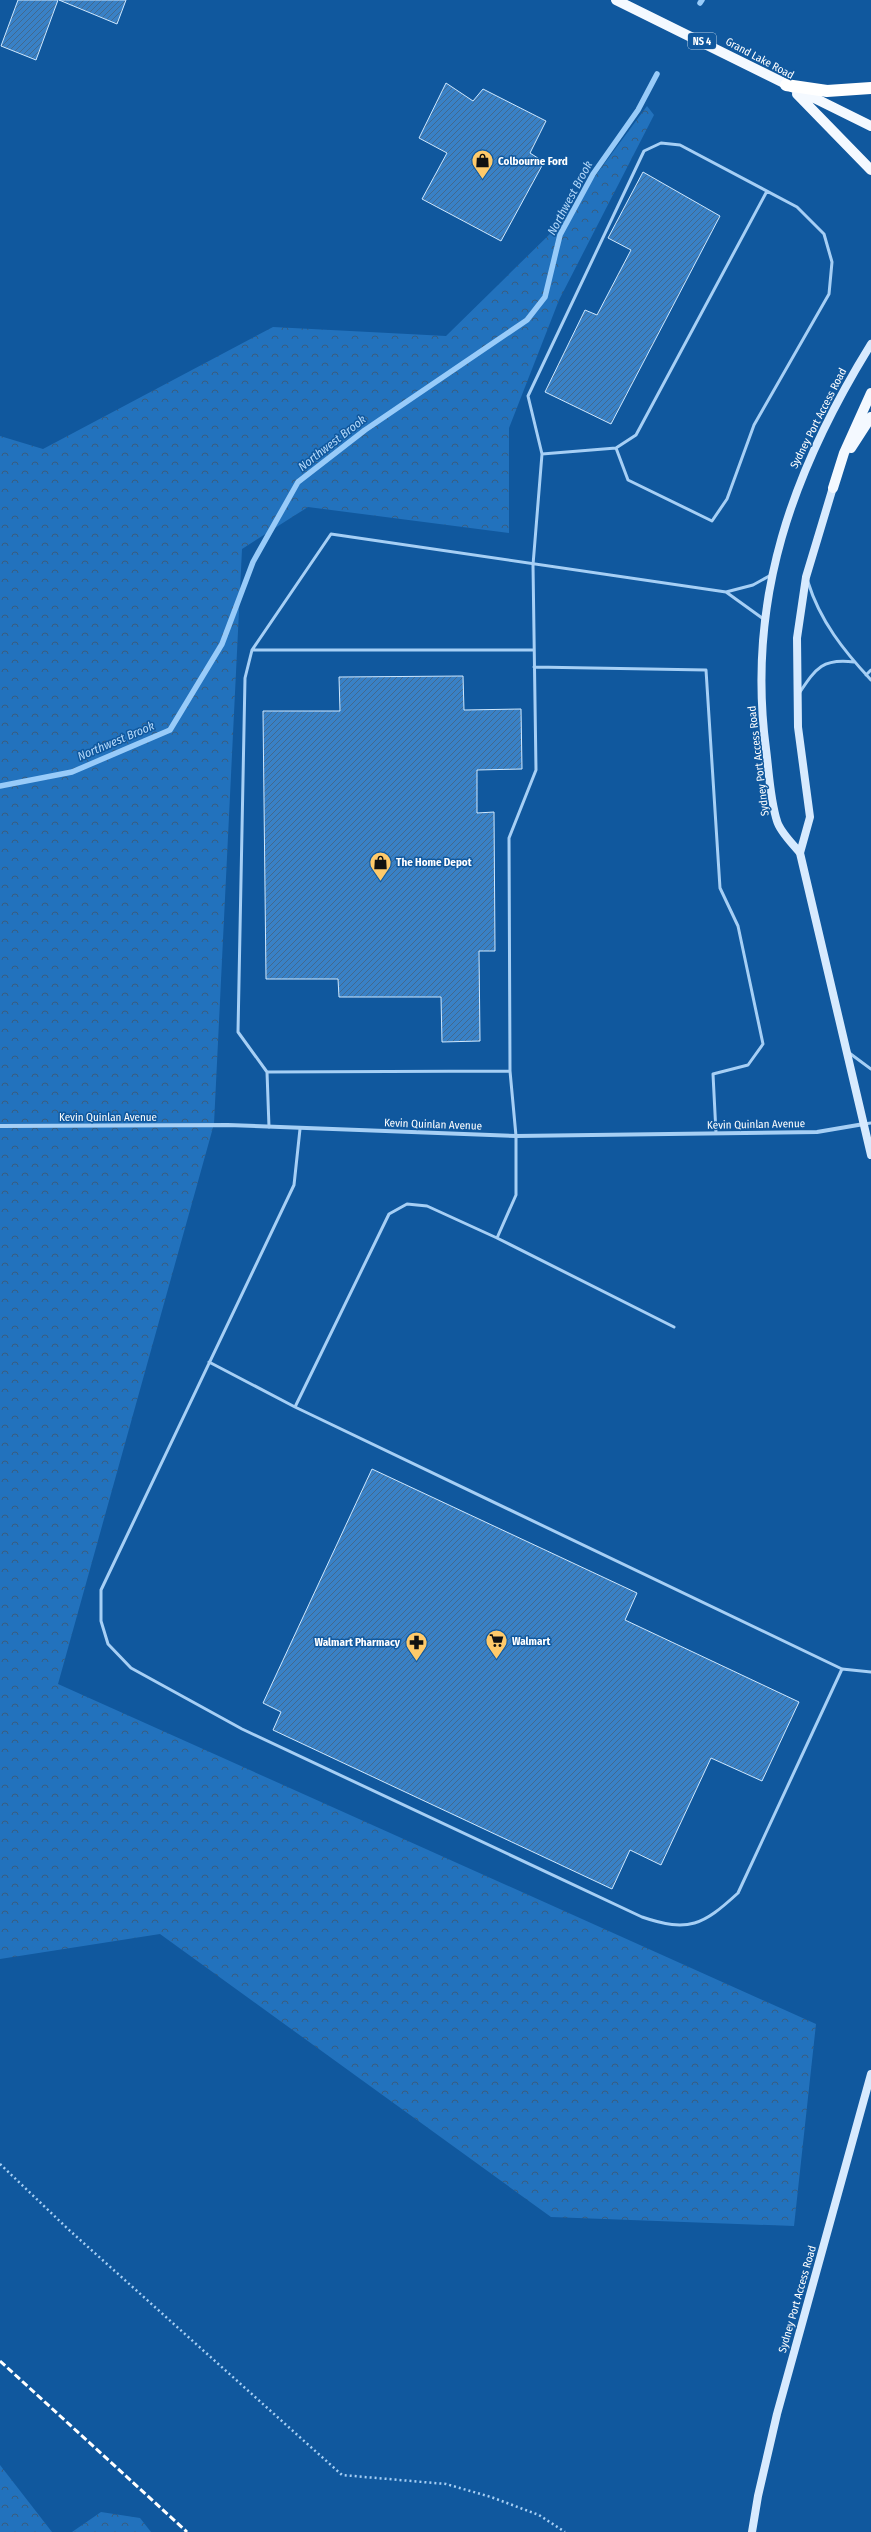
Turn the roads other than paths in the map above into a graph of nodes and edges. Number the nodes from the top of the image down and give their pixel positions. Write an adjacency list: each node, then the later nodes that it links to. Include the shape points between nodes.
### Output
1 (616, 0): 2 (main road, Grand Lake Road / NS 4)
2 (786, 85): 3 (highway, via 827,91); 4 (main road, Grand Lake Road / NS 4); 5 (main road, via 833,129)
3 (871, 88)
4 (871, 126)
5 (871, 170)
6 (767, 191): 11 (lane, via 636,434); 11 (lane, via 797,207 824,234 832,262 829,294 754,425 728,499 712,522 628,480); 12 (lane, via 680,145 661,144 644,151 528,396)
7 (871, 344): 15 (main road, Sydney Port Access Road, via 811,453 788,513)
8 (871, 393): 13 (main road, via 844,453)
9 (871, 404): 13 (main road, Sydney Port Access Road, via 850,442)
10 (871, 417): 13 (main road, via 851,449)
11 (616, 448): 12 (lane)
12 (542, 454): 14 (lane)
13 (832, 488): 16 (main road, Sydney Port Access Road)
14 (533, 565): 17 (lane); 19 (lane, via 331,534); 20 (lane)
15 (773, 574): 17 (lane, via 753,585); 18 (main road, Sydney Port Access Road)
16 (806, 577): 21 (lane, via 824,621); 26 (main road, Sydney Port Access Road, via 797,638)
17 (726, 592): 18 (lane)
18 (766, 620): 27 (main road, Sydney Port Access Road, via 762,697 769,774 777,822)
19 (252, 650): 20 (lane); 31 (lane, via 245,678 238,1032)
20 (533, 650): 22 (lane)
21 (854, 662): 24 (lane); 26 (lane, via 838,660 823,664 812,674)
22 (534, 667): 30 (lane, via 536,770 509,838); 36 (lane, via 706,670 720,888 738,926 763,1044 748,1064 713,1074)
23 (871, 670): 24 (lane)
24 (866, 675): 25 (lane)
25 (871, 680)
26 (796, 699): 27 (main road, Sydney Port Access Road, via 810,816)
27 (800, 853): 28 (main road, Sydney Port Access Road)
28 (847, 1051): 29 (lane); 32 (main road, Sydney Port Access Road)
29 (871, 1069)
30 (510, 1071): 31 (lane); 37 (lane)
31 (267, 1072): 34 (lane)
32 (868, 1123): 36 (street, Kevin Quinlan Avenue, via 817,1132); 38 (main road, Sydney Port Access Road)
33 (0, 1126): 34 (street, Kevin Quinlan Avenue)
34 (269, 1127): 35 (street, Kevin Quinlan Avenue)
35 (300, 1129): 37 (street, Kevin Quinlan Avenue); 41 (lane, via 294,1185)
36 (716, 1133): 37 (street, Kevin Quinlan Avenue)
37 (516, 1136): 39 (lane, via 516,1195)
38 (871, 1155)
39 (497, 1238): 40 (lane); 42 (lane, via 427,1206 407,1204 389,1214)
40 (674, 1327)
41 (209, 1362): 42 (lane); 43 (lane, via 101,1590 101,1621 108,1644 131,1668 242,1729 642,1917 662,1924 688,1926 712,1916 738,1893)
42 (295, 1407): 43 (lane)
43 (842, 1669): 44 (lane)
44 (871, 1672)
45 (871, 2074): 46 (main road, Sydney Port Access Road, via 779,2406)
46 (752, 2532)

